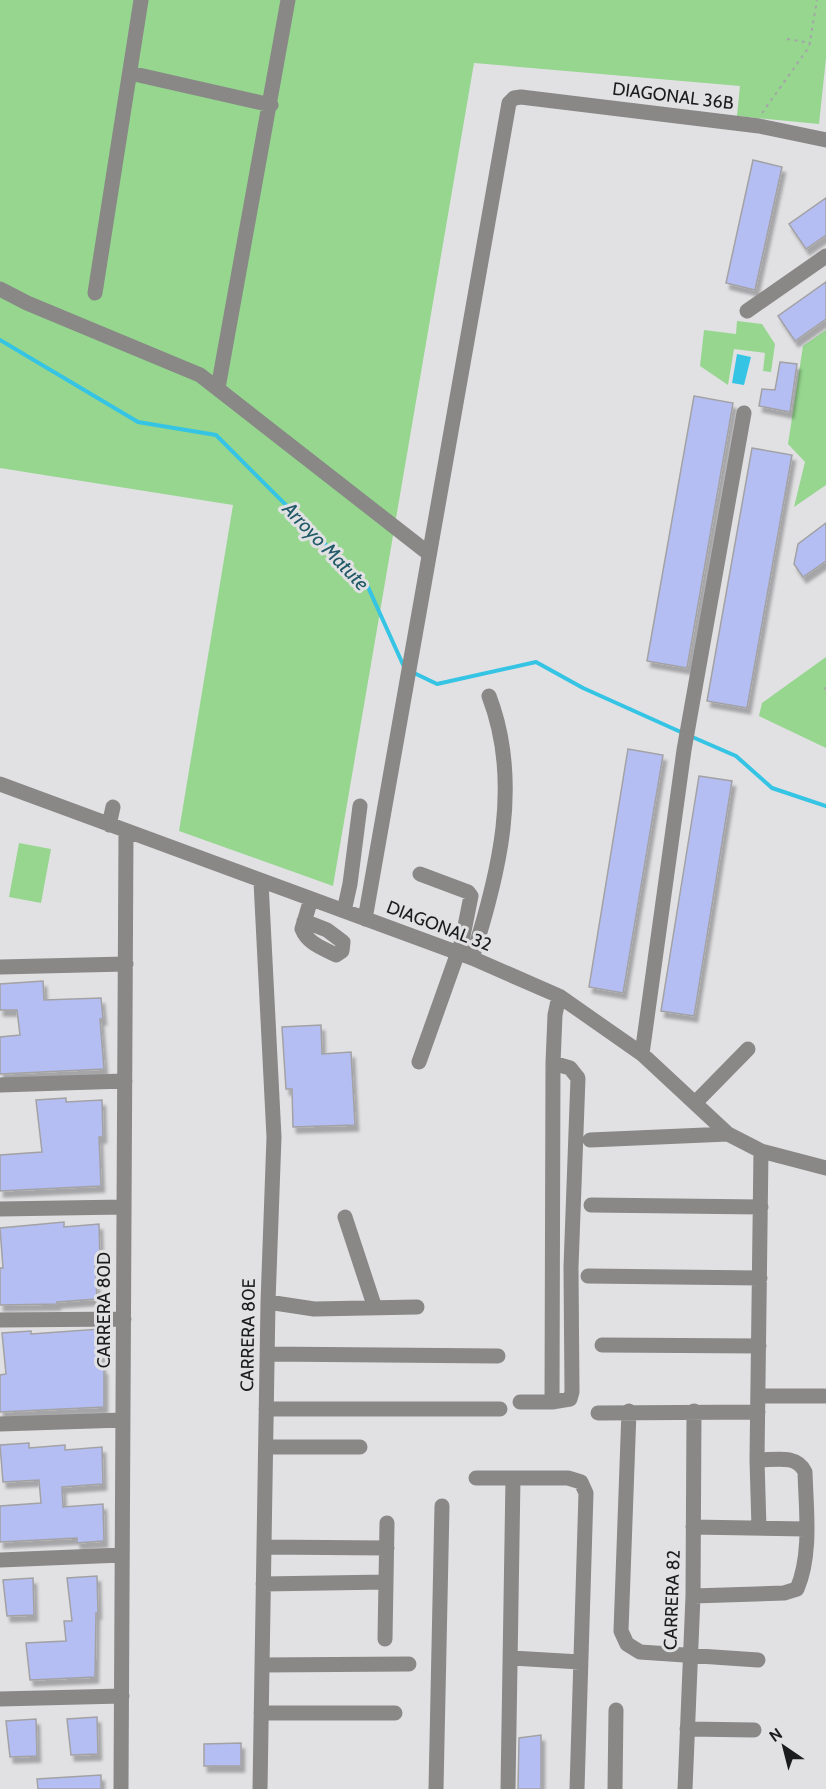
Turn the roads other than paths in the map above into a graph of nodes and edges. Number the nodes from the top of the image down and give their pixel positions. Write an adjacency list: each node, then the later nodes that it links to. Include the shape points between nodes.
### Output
1 (141, 0): 3 (street)
2 (288, 0): 4 (street)
3 (130, 73): 4 (street); 8 (street)
4 (271, 105): 10 (street)
5 (826, 140): 12 (street, DIAGONAL 36B, via 759,126 514,98 506,110)
6 (826, 256): 9 (street)
7 (0, 289): 10 (street, via 200,375)
8 (94, 293)
9 (747, 311)
10 (218, 388): 12 (street)
11 (744, 413): 31 (street, via 684,750)
12 (428, 553): 23 (street)
13 (489, 696): 26 (street, via 504,767 505,826 495,884)
14 (0, 784): 17 (street, DIAGONAL 32)
15 (360, 806): 22 (street)
16 (113, 807): 17 (street)
17 (109, 825): 18 (street, DIAGONAL 32)
18 (126, 832): 20 (street, DIAGONAL 32); 27 (street, CARRERA 80D)
19 (420, 874): 25 (street, via 471,896)
20 (261, 882): 21 (street, DIAGONAL 32); 48 (street, CARRERA 80E, via 274,1137)
21 (311, 900): 22 (street, DIAGONAL 32); 24 (street)
22 (344, 911): 23 (street, DIAGONAL 32)
23 (365, 919): 25 (street, DIAGONAL 32)
24 (304, 921)
25 (456, 952): 26 (street, DIAGONAL 32); 32 (street)
26 (472, 958): 29 (street, DIAGONAL 32)
27 (126, 964): 28 (street); 34 (street, CARRERA 80D)
28 (0, 967)
29 (558, 996): 31 (street, DIAGONAL 32); 33 (street)
30 (748, 1049): 36 (street)
31 (642, 1054): 36 (street, DIAGONAL 32)
32 (418, 1062)
33 (553, 1064): 59 (street); 59 (street, via 570,1068 578,1078 571,1267 572,1392 570,1398)
34 (125, 1081): 35 (street); 42 (street, CARRERA 80D)
35 (0, 1085)
36 (695, 1103): 37 (street, DIAGONAL 32)
37 (728, 1134): 38 (street); 39 (street, DIAGONAL 32)
38 (590, 1140)
39 (761, 1151): 40 (street, DIAGONAL 32); 43 (street)
40 (826, 1168)
41 (591, 1205): 43 (street)
42 (124, 1207): 44 (street); 51 (street, CARRERA 80D)
43 (760, 1207): 47 (street)
44 (0, 1209)
45 (345, 1217): 50 (street)
46 (588, 1276): 47 (street)
47 (760, 1278): 54 (street)
48 (268, 1302): 50 (street, via 314,1309); 55 (street, CARRERA 80E)
49 (417, 1307): 50 (street)
50 (375, 1308)
51 (124, 1319): 52 (street); 66 (street, CARRERA 80D)
52 (0, 1320)
53 (602, 1345): 54 (street)
54 (759, 1346): 60 (street)
55 (267, 1354): 56 (street); 61 (street, CARRERA 80E)
56 (498, 1356)
57 (824, 1396): 60 (street)
58 (520, 1402): 59 (street)
59 (552, 1402)
60 (758, 1404): 64 (street); 70 (street)
61 (266, 1409): 62 (street); 68 (street, CARRERA 80E)
62 (500, 1409)
63 (629, 1412): 64 (street); 65 (street); 86 (street, via 621,1631 627,1644 640,1652)
64 (694, 1412): 75 (street, CARRERA 82)
65 (598, 1413)
66 (123, 1420): 67 (street); 80 (street, CARRERA 80D)
67 (0, 1424)
68 (266, 1447): 69 (street); 78 (street, CARRERA 80E)
69 (360, 1447)
70 (757, 1460): 76 (street); 77 (street, via 794,1459 802,1464)
71 (476, 1478): 72 (street)
72 (513, 1478): 87 (street); 89 (street, via 568,1478 581,1482 586,1493)
73 (442, 1506): 101 (street)
74 (387, 1523): 79 (street)
75 (693, 1527): 76 (street); 84 (street, CARRERA 82)
76 (759, 1528): 77 (street)
77 (806, 1529): 84 (street, via 802,1576 797,1589 784,1593)
78 (264, 1546): 79 (street); 83 (street, CARRERA 80E)
79 (387, 1548): 82 (street)
80 (122, 1555): 81 (street); 92 (street, CARRERA 80D)
81 (0, 1560)
82 (386, 1582): 83 (street); 85 (street)
83 (263, 1584): 91 (street, CARRERA 80E)
84 (693, 1596): 86 (street, CARRERA 82)
85 (385, 1639)
86 (690, 1656): 88 (street); 97 (street, CARRERA 82)
87 (512, 1658): 89 (street); 102 (street)
88 (758, 1660)
89 (580, 1662): 103 (street)
90 (409, 1664): 91 (street)
91 (262, 1665): 95 (street, CARRERA 80E)
92 (122, 1696): 93 (street); 99 (street, CARRERA 80D)
93 (0, 1699)
94 (616, 1710): 104 (street)
95 (261, 1713): 96 (street); 100 (street, CARRERA 80E)
96 (395, 1713)
97 (687, 1729): 98 (street); 105 (street, CARRERA 82)
98 (754, 1730)
99 (121, 1789)
100 (260, 1789)
101 (436, 1789)
102 (508, 1789)
103 (578, 1789)
104 (615, 1789)
105 (685, 1789)

